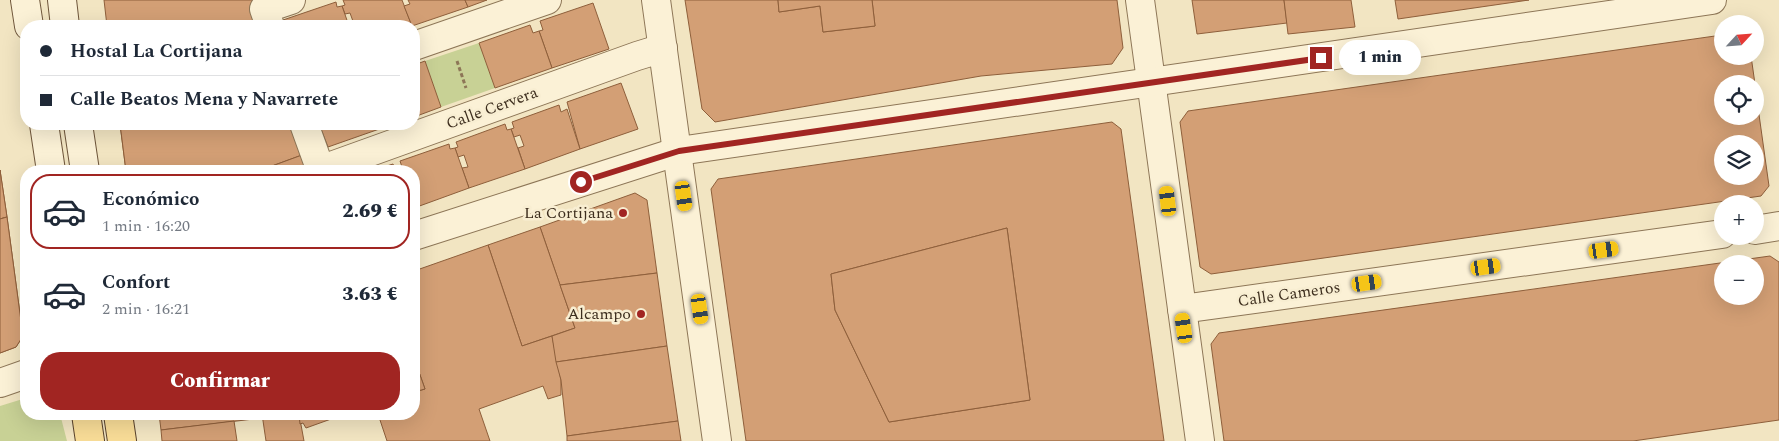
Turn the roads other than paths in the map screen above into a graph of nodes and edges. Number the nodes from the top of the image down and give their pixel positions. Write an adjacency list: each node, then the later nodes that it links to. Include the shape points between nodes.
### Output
1 (25, 0): 8 (street)
2 (62, 0): 9 (street)
3 (291, 0): 10 (street, via 264,9)
4 (547, 0): 11 (street)
5 (656, 0): 12 (street)
6 (1140, 0): 13 (street)
7 (1712, 0): 13 (street)
8 (28, 20)
9 (64, 20)
10 (268, 20)
11 (420, 44)
12 (664, 48): 17 (street); 21 (street, Calle Cervera)
13 (1153, 82): 17 (street); 26 (street)
14 (45, 130): 18 (street)
15 (79, 130): 19 (street)
16 (306, 130): 20 (street, Calle Cervera)
17 (679, 151): 24 (street); 33 (street)
18 (50, 165)
19 (84, 165)
20 (319, 165)
21 (335, 165)
22 (1779, 226): 23 (street)
23 (1764, 228)
24 (420, 234)
25 (1714, 235): 26 (street, Calle Cameros)
26 (1182, 309): 34 (street)
27 (20, 376): 28 (street)
28 (0, 383)
29 (87, 420): 31 (main road)
30 (119, 420): 32 (main road)
31 (90, 441)
32 (122, 441)
33 (717, 441)
34 (1200, 441)

